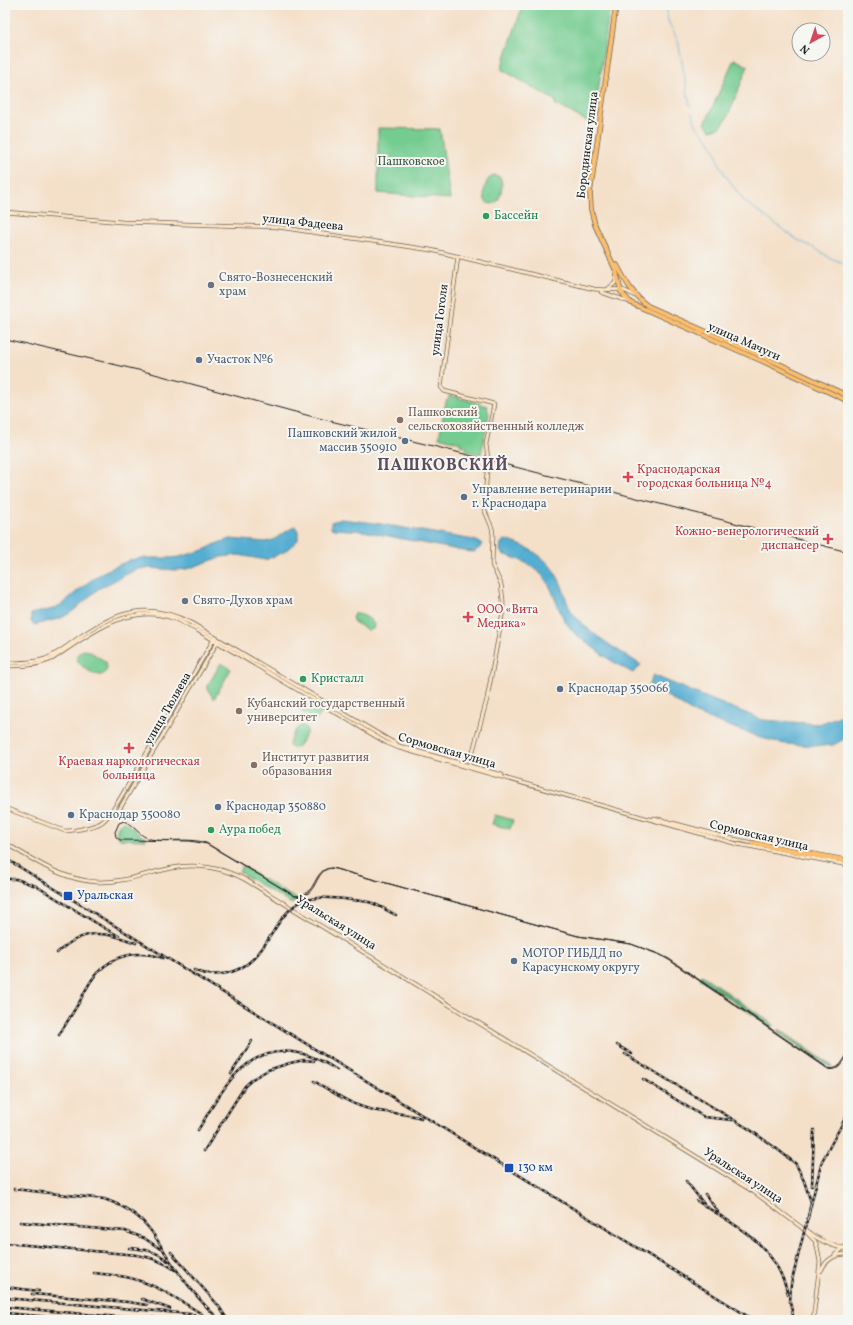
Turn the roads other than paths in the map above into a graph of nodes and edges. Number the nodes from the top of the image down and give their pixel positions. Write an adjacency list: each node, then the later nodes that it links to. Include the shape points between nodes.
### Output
1 (617, 5): 4 (main road, Бородинская улица, via 590,201 593,219); 8 (main road, Бородинская улица, via 592,201 600,230 624,279)
2 (5, 212): 3 (main road, улица Фадеева, via 122,222 278,227)
3 (458, 256): 6 (main road, улица Фадеева); 18 (main road, улица Гоголя, via 441,387 444,391 494,404 486,444 488,460 484,509 493,535 492,565 501,584 503,600 487,699)
4 (616, 271): 5 (main road, Бородинская улица); 7 (main road, via 615,283)
5 (620, 289): 7 (main road); 8 (main road); 9 (main road, Бородинская улица)
6 (594, 290): 7 (main road); 9 (main road)
7 (605, 291)
8 (637, 297): 10 (main road, улица Мачуги, via 648,306)
9 (631, 303): 10 (main road, улица Мачуги)
10 (677, 321): 11 (main road, улица Мачуги, via 773,361)
11 (845, 396): 12 (main road, улица Мачуги)
12 (848, 401)
13 (109, 621): 14 (main road, Сормовская улица, via 136,612 157,611 179,617); 16 (main road, Сормовская улица, via 49,657 32,662); 17 (main road, Сормовская улица, via 52,659 28,666)
14 (214, 639): 15 (main road, Сормовская улица); 19 (main road, улица Тюляева)
15 (218, 641): 18 (main road, Сормовская улица, via 391,745); 20 (main road, улица Тюляева)
16 (5, 663)
17 (5, 666)
18 (468, 767): 24 (main road, Сормовская улица); 26 (main road, Сормовская улица, via 737,844)
19 (118, 802): 20 (main road); 22 (main road, улица Тюляева)
20 (122, 804): 22 (main road, улица Тюляева, via 118,810)
21 (5, 808): 22 (main road, via 69,831 102,823)
22 (110, 813)
23 (5, 843): 27 (main road, Уральская улица, via 58,872 89,880 121,879 174,867 197,865 237,874 753,1191)
24 (753, 843): 25 (highway, Сормовская улица)
25 (848, 861)
26 (848, 865)
27 (789, 1217): 28 (main road, Уральская улица); 30 (main road, Уральская улица)
28 (821, 1241): 30 (main road); 31 (main road, Уральская улица)
29 (848, 1244): 31 (main road)
30 (817, 1246): 35 (main road, via 820,1254)
31 (842, 1248): 32 (main road); 34 (main road)
32 (848, 1249)
33 (848, 1254): 34 (main road)
34 (830, 1259): 35 (main road)
35 (819, 1277): 36 (main road)
36 (813, 1320)

